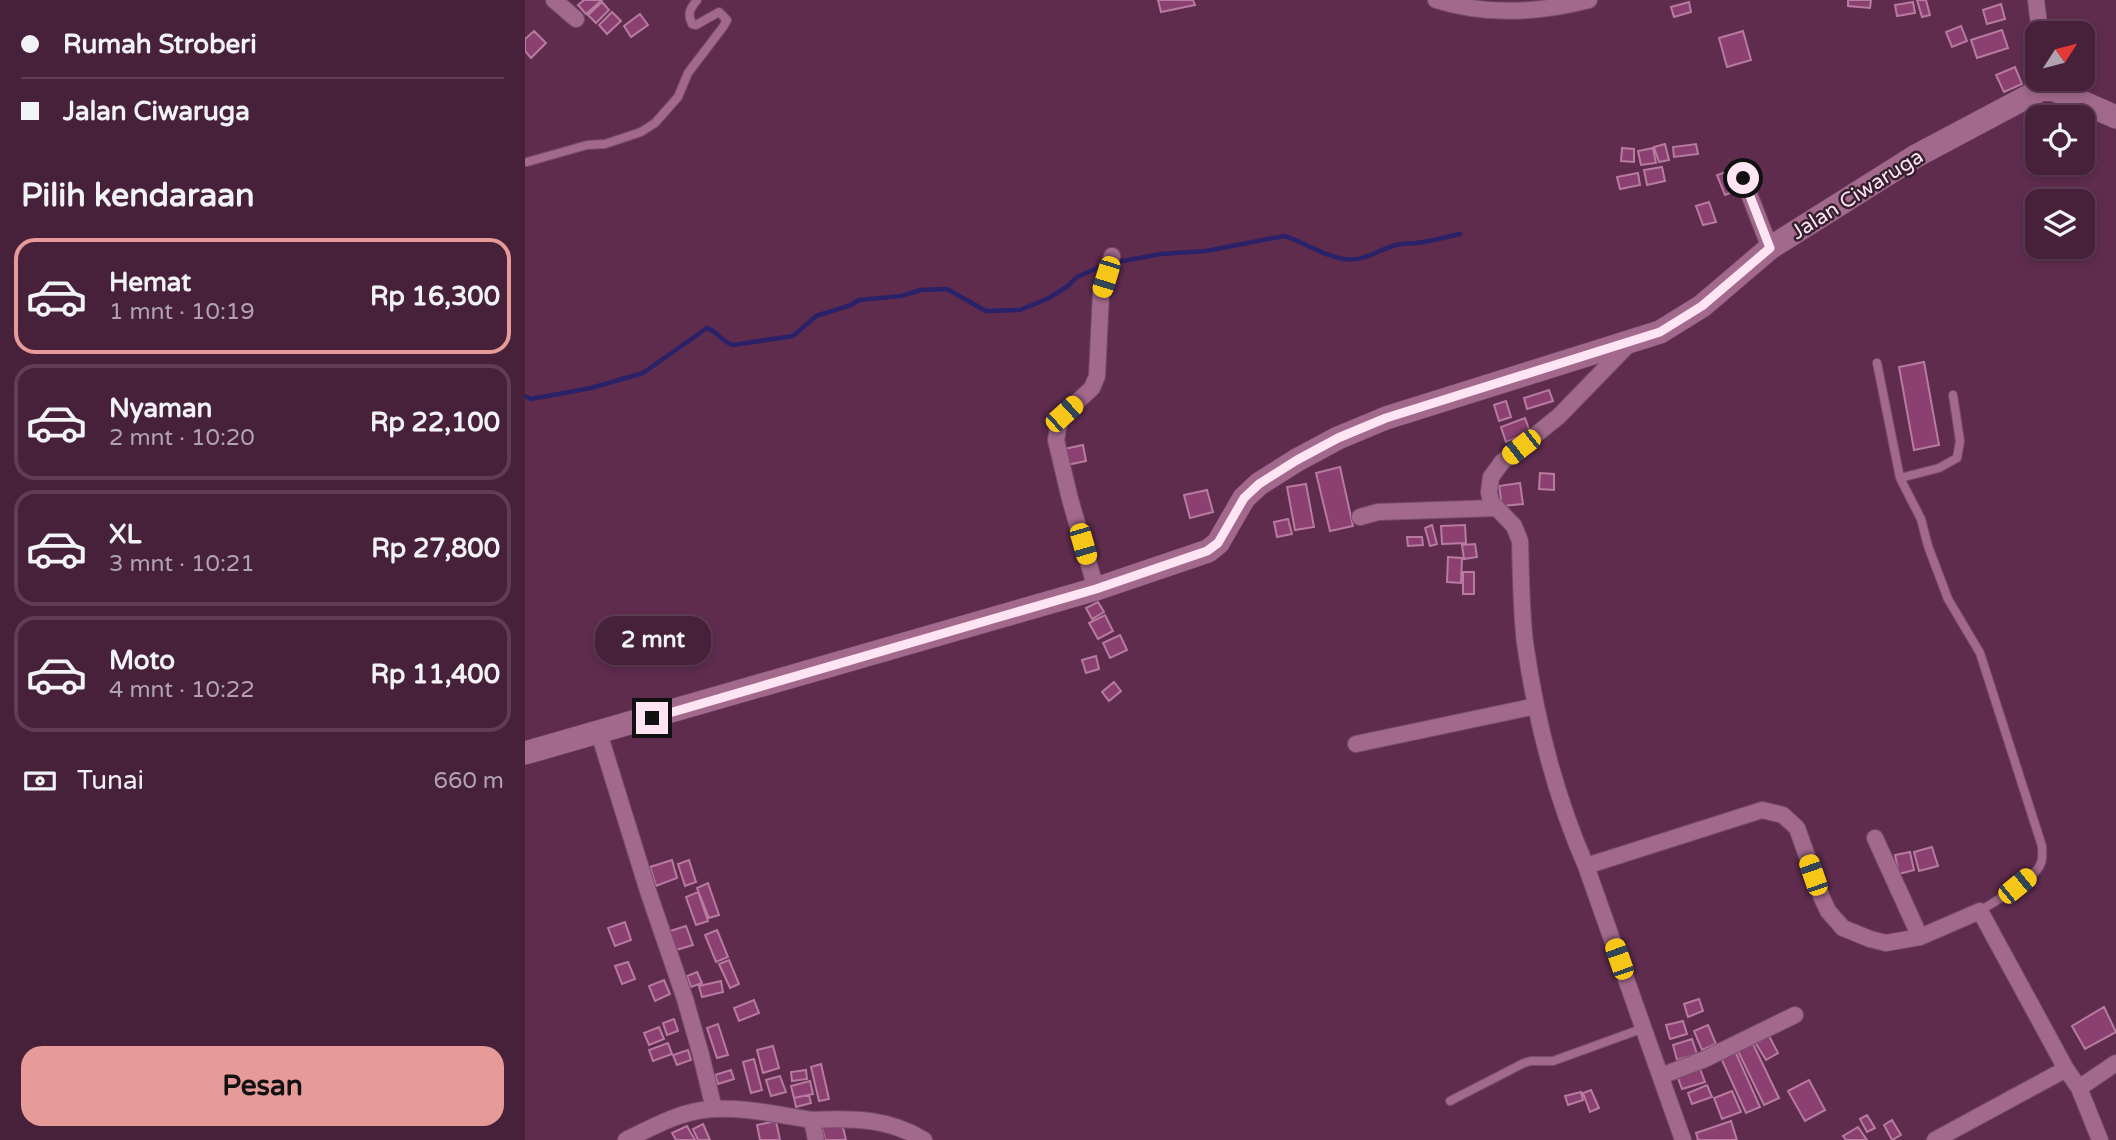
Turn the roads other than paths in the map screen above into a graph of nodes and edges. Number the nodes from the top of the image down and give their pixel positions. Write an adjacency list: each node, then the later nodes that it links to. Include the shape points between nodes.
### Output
1 (554, 0): 6 (street)
2 (697, 0): 11 (lane, via 688,16 692,24 719,12 727,20 688,72 678,97 655,123 605,144)
3 (1436, 0): 4 (street, via 1491,11 1538,10)
4 (1589, 0)
5 (2036, 0): 7 (street)
6 (576, 19)
7 (2039, 21)
8 (2030, 91): 13 (street, Jalan Ciwaruga)
9 (2057, 91): 10 (street, Jalan Ciwaruga)
10 (2116, 117)
11 (527, 162)
12 (1739, 168): 13 (street)
13 (1770, 248): 15 (street, Jalan Ciwaruga, via 1702,306 1660,332)
14 (1112, 256): 21 (street, via 1101,293 1097,376 1092,388 1064,414 1056,440)
15 (1630, 343): 19 (street, via 1559,416 1501,462 1489,492); 21 (street, Jalan Ciwaruga, via 1386,418 1338,438 1259,484 1244,498 1218,543 1207,551)
16 (1877, 363): 18 (lane)
17 (1953, 395): 18 (lane, via 1960,441 1957,458)
18 (1900, 478): 28 (lane, via 1921,519 1948,599 1980,653 2042,846 2038,869)
19 (1496, 508): 20 (street, via 1378,512); 22 (street, via 1514,526 1520,541 1525,641)
20 (1360, 517)
21 (1096, 589): 23 (street, Jalan Ciwaruga)
22 (1536, 706): 24 (street); 27 (street, via 1555,786)
23 (600, 733): 25 (street, Jalan Ciwaruga); 37 (street, via 685,999)
24 (1356, 744)
25 (525, 753)
26 (1875, 838): 29 (street)
27 (1587, 866): 29 (street, via 1762,810 1783,815 1797,828 1822,898 1843,928 1886,943); 31 (street)
28 (1980, 911): 29 (street); 33 (street)
29 (1920, 937)
30 (1795, 1015): 34 (street)
31 (1644, 1028): 34 (street); 36 (lane, via 1553,1061 1524,1063)
32 (2116, 1063): 35 (street)
33 (2066, 1069): 35 (street); 43 (street)
34 (1661, 1076): 42 (street)
35 (2079, 1088): 44 (street)
36 (1450, 1101)
37 (714, 1109): 38 (street); 39 (street, via 673,1118)
38 (812, 1121): 40 (street); 41 (street, via 866,1120 892,1125)
39 (626, 1140)
40 (816, 1140)
41 (923, 1140)
42 (1683, 1140)
43 (1935, 1140)
44 (2100, 1140)

